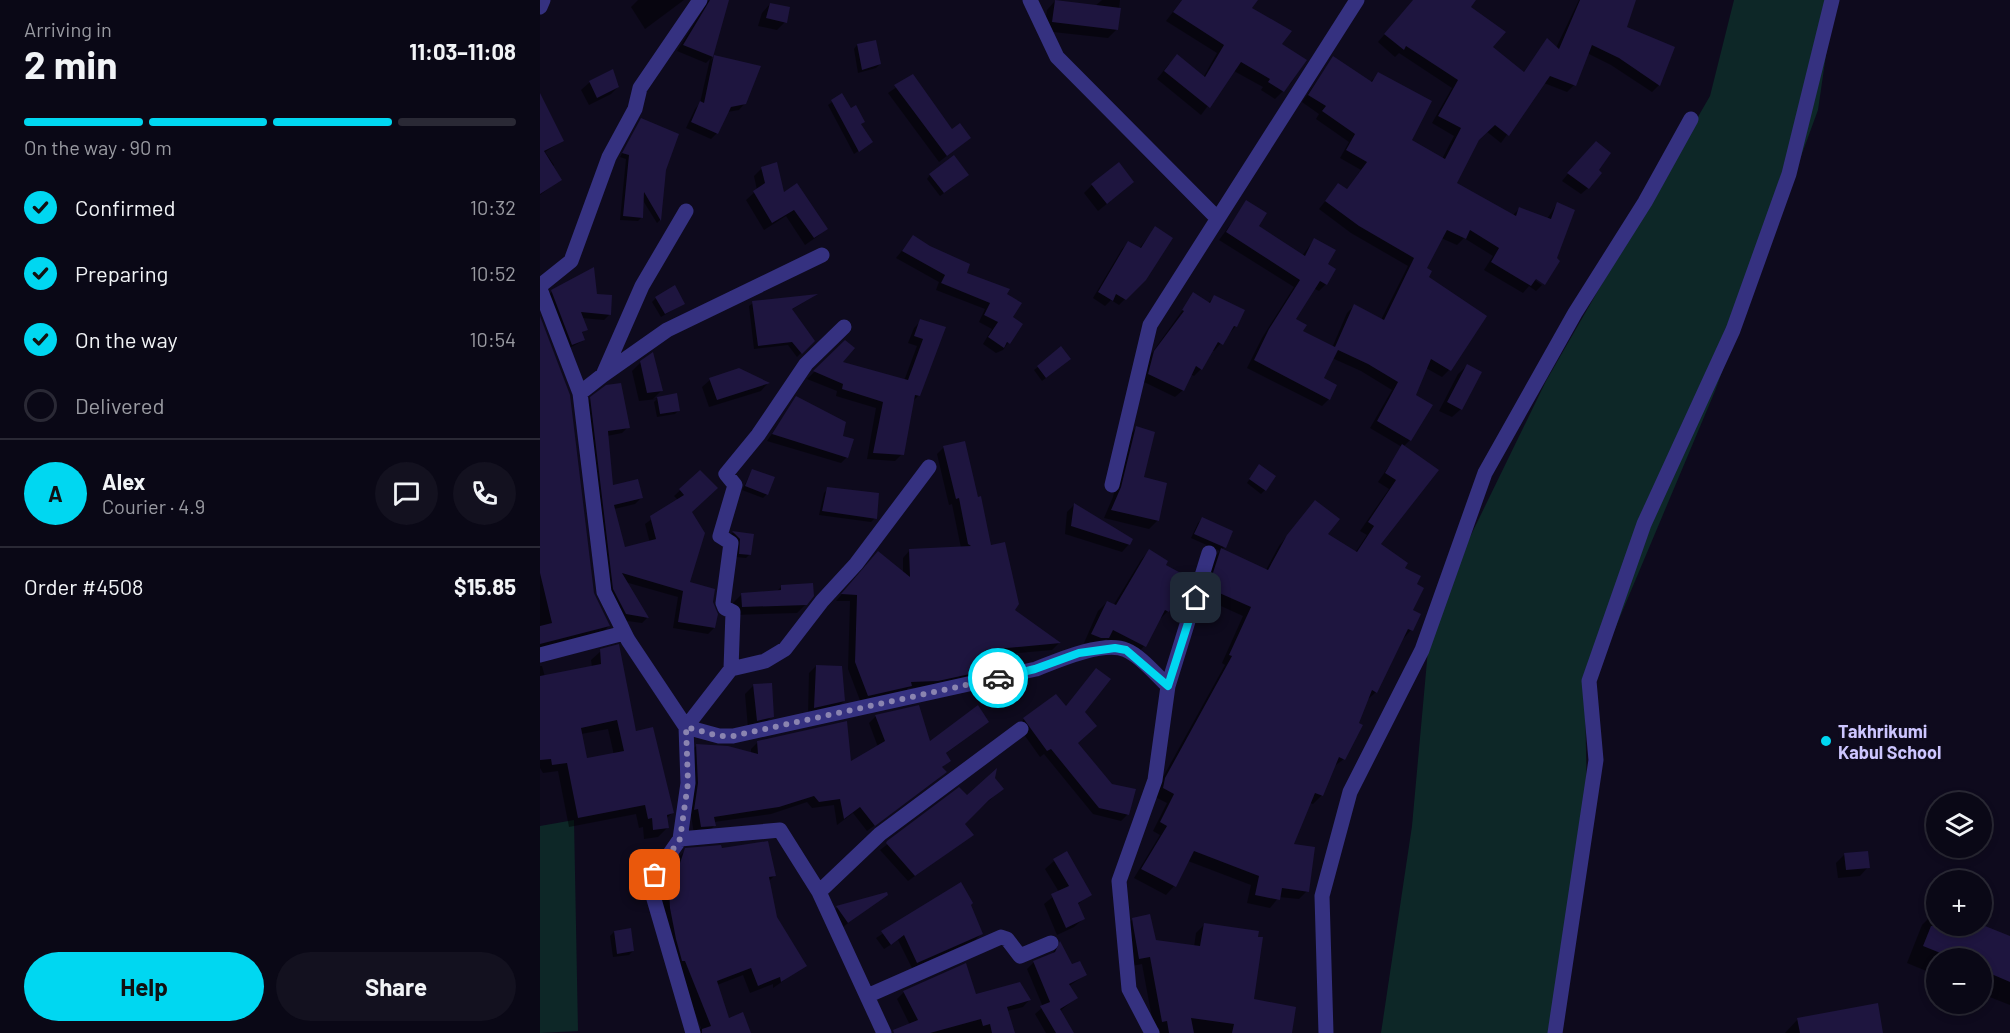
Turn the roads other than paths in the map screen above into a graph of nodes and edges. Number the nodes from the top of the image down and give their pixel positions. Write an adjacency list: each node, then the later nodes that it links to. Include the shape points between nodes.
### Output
1 (543, 0): 6 (street)
2 (700, 0): 11 (street, via 640,88 609,157 571,261)
3 (1030, 0): 9 (street, via 1057,57)
4 (1357, 0): 9 (street)
5 (1832, 0): 32 (street, via 1785,185 1733,330 1644,524 1589,681 1596,760)
6 (540, 7)
7 (1691, 119): 31 (street, via 1485,473 1422,650 1350,792 1322,896)
8 (686, 212): 13 (street, via 642,286)
9 (1217, 218): 16 (street, via 1150,325)
10 (822, 255): 13 (street, via 667,330)
11 (540, 288): 14 (street)
12 (844, 327): 20 (street, via 806,364 726,474 735,485 720,536 731,543 723,603 733,612)
13 (603, 375): 14 (street)
14 (580, 393): 18 (street, via 604,592)
15 (929, 467): 20 (street, via 785,649 765,662)
16 (1112, 485)
17 (1209, 553): 21 (street)
18 (624, 633): 19 (street); 22 (street)
19 (540, 655)
20 (731, 669): 22 (street)
21 (1168, 686): 22 (street, via 1126,650 1115,648 1079,653 1024,672 733,736); 30 (street, via 1155,780 1119,881 1129,989)
22 (686, 727): 24 (street, via 688,783)
23 (1021, 729): 25 (street, via 880,834)
24 (680, 839): 25 (street, via 780,830); 28 (street, via 655,875 651,889)
25 (819, 892): 27 (street)
26 (1051, 943): 27 (street, via 1020,956 1001,937)
27 (867, 996): 29 (street)
28 (693, 1033)
29 (884, 1033)
30 (1152, 1033)
31 (1326, 1033)
32 (1555, 1033)

